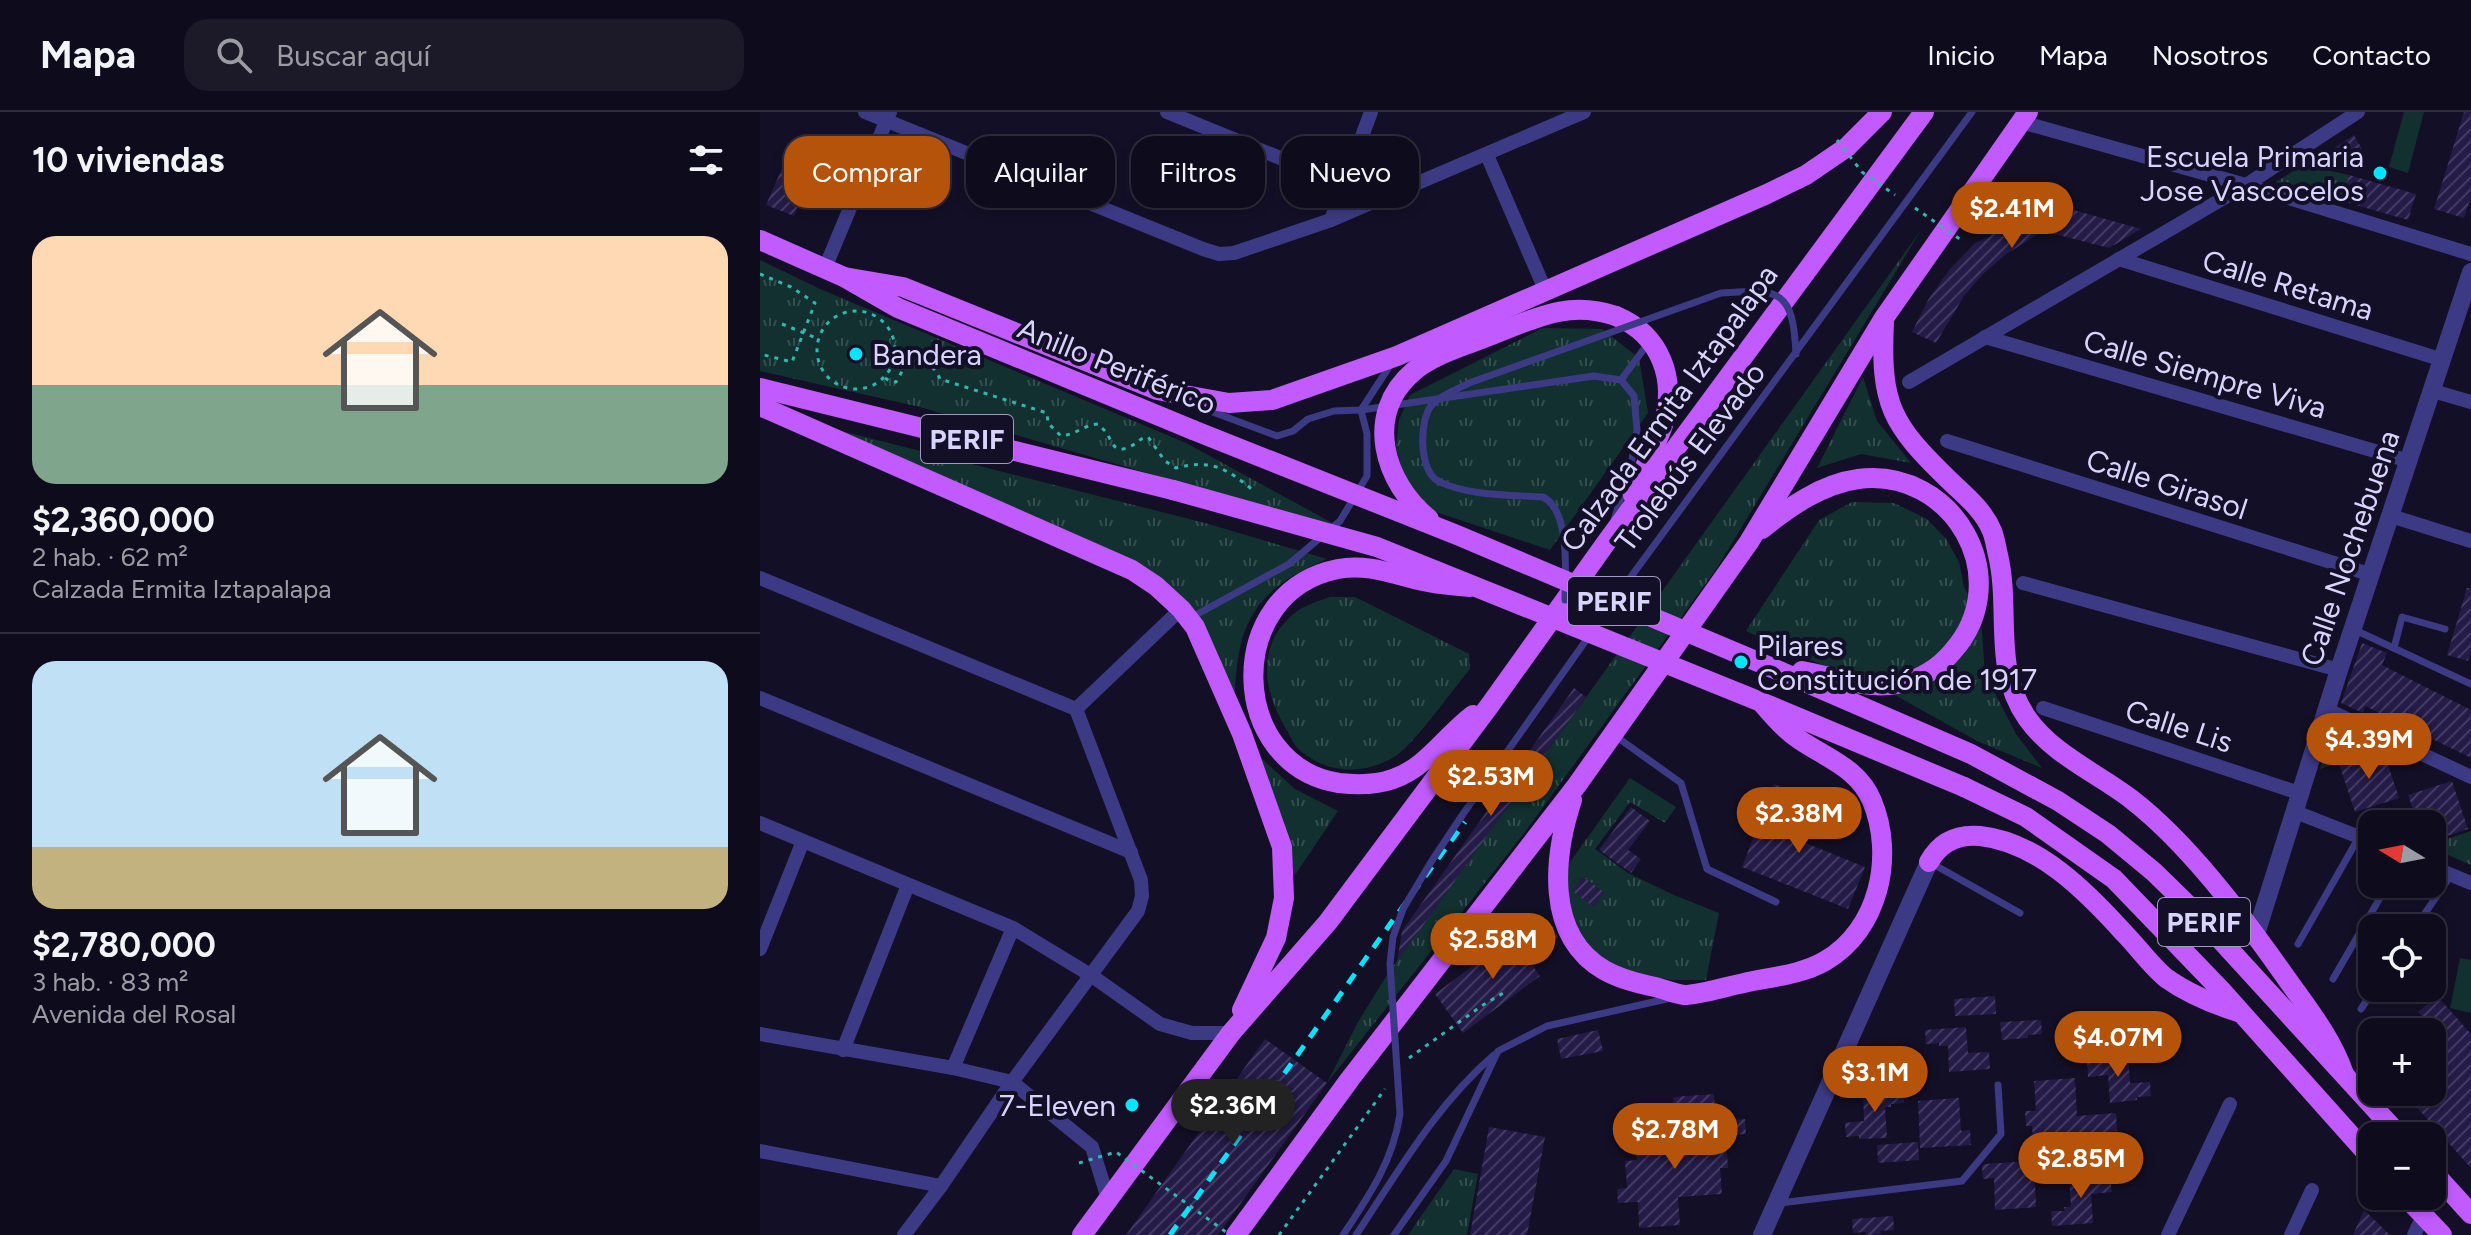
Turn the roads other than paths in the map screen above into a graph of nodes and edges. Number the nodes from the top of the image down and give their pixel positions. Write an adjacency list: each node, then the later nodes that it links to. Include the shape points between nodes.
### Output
1 (865, 112): 9 (street)
2 (1167, 112): 13 (street)
3 (1371, 112): 11 (street)
4 (1584, 112): 12 (street)
5 (1882, 112): 22 (main road, via 1847,147 1806,175)
6 (1924, 112): 39 (main road, Calzada Ermita Iztapalapa)
7 (1972, 112): 26 (lane, Trolebús Elevado, bridge)
8 (2358, 112): 14 (street)
9 (888, 116): 16 (street, via 1219,254); 20 (street)
10 (2025, 117): 14 (street); 23 (main road)
11 (1362, 136)
12 (1487, 155): 16 (street); 22 (street)
13 (1281, 158)
14 (2246, 185): 18 (street); 19 (street)
15 (1335, 208): 16 (street)
16 (1331, 220)
17 (760, 240): 20 (main road, Anillo Periférico / PERIF)
18 (2471, 254)
19 (2119, 259): 24 (street); 28 (street, Calle Retama)
20 (835, 272): 32 (main road, via 903,287); 41 (main road, Anillo Periférico / PERIF, bridge, via 898,308)
21 (2471, 272): 28 (street, Calle Nochebuena)
22 (1546, 292): 27 (main road)
23 (1884, 318): 44 (main road); 82 (main road, via 1884,377 1895,419 1909,440 1974,504 1992,531 2003,577 2002,638 2015,699 2045,739 2133,800 2177,841)
24 (1985, 337): 30 (street); 38 (street, Calle Siempre Viva)
25 (1651, 340): 29 (lane); 39 (main road, via 1664,363 1668,398 1662,427); 41 (main road, bridge, via 1616,316 1580,308 1547,314 1412,372 1389,408 1384,436 1388,463 1410,501)
26 (1796, 354): 49 (lane, bridge, via 1795,323 1775,293 1721,293 1469,383 1432,404 1424,422 1423,446 1436,480 1475,492 1550,500 1566,542); 113 (lane, Trolebús Elevado, bridge, via 1633,574 1403,909 1390,964 1400,1114 1396,1138 1372,1192)
27 (1397, 356): 32 (main road, via 1272,400 1229,403); 36 (lane)
28 (2443, 360): 33 (street, Calle Nochebuena)
29 (1621, 380): 36 (lane, via 1594,376); 42 (lane, via 1634,396 1637,430)
30 (1909, 382)
31 (760, 388): 48 (main road, PERIF, bridge, via 1173,490 1377,547)
32 (1157, 390): 36 (lane, via 1277,436 1308,419)
33 (2433, 391): 34 (street); 38 (street, Calle Nochebuena)
34 (2471, 402)
35 (760, 406): 50 (main road, via 1132,570)
36 (1361, 410): 50 (lane, via 1367,476 1340,521 1289,564)
37 (1947, 441): 45 (street, Calle Girasol)
38 (2409, 461): 40 (street, Calle Nochebuena)
39 (1627, 514): 42 (main road, Calzada Ermita Iztapalapa)
40 (2391, 516): 43 (street); 45 (street, Calle Nochebuena)
41 (1457, 535): 54 (main road, PERIF, bridge)
42 (1608, 540): 49 (main road, Calzada Ermita Iztapalapa)
43 (2471, 541)
44 (1749, 542): 54 (main road, via 1818,492 1876,478 1909,485 1939,501 1959,522 1976,561 1974,616 1959,645 1924,675 1871,685); 63 (main road)
45 (2372, 575): 52 (street, Calle Nochebuena)
46 (760, 578): 61 (street)
47 (2023, 583): 55 (street)
48 (1478, 588): 58 (main road, PERIF, bridge); 59 (main road, bridge, via 1369,568 1322,573 1286,595 1269,614 1254,668 1257,705 1273,743 1305,773 1365,784 1404,775)
49 (1565, 600): 59 (main road, Calzada Ermita Iztapalapa)
50 (1185, 614): 61 (street); 91 (main road, via 1242,734 1282,847 1284,898 1276,938)
51 (2445, 629): 53 (lane, via 2402,617)
52 (2353, 630): 53 (lane); 55 (street, Calle Nochebuena)
53 (2394, 648): 56 (lane)
54 (1770, 667): 96 (main road, PERIF, via 1971,754 2084,817 2143,862 2196,913)
55 (2339, 670): 62 (street, Calle Nochebuena)
56 (2471, 684)
57 (760, 698): 70 (street)
58 (1761, 702): 87 (main road, via 1784,727 1849,769 1866,789 1884,848 1880,882 1867,916 1849,942 1813,967); 90 (main road, PERIF, bridge, via 2026,817 2114,879)
59 (1490, 705): 91 (main road, Calzada Ermita Iztapalapa, via 1328,922)
60 (2043, 708): 66 (street, Calle Lis)
61 (1076, 709): 70 (street)
62 (2326, 709): 64 (street); 66 (street, Calle Nochebuena)
63 (1612, 734): 65 (main road); 78 (lane, via 1681,783 1707,869)
64 (2471, 777)
65 (1577, 785): 87 (main road, via 1562,831 1557,870 1568,929 1582,952 1602,969); 112 (main road)
66 (2296, 802): 68 (street, Calle Lis); 82 (street, Calle Nochebuena)
67 (760, 823): 69 (street)
68 (2358, 836)
69 (803, 841): 76 (street); 84 (street)
70 (1131, 852): 85 (street, via 1141,880 1138,911)
71 (2358, 852): 83 (lane)
72 (1929, 862): 79 (lane); 90 (main road, via 1939,848 1960,836 1994,838 2020,847 2094,902 2164,976); 107 (street)
73 (2446, 873): 74 (street)
74 (2451, 875): 75 (street); 80 (lane)
75 (2471, 883)
76 (908, 885): 81 (street); 93 (street)
77 (2380, 898): 86 (lane)
78 (1776, 902)
79 (2020, 913)
80 (2425, 914)
81 (1013, 928): 85 (street); 95 (street)
82 (2256, 934): 96 (main road, via 2313,1014)
83 (2298, 944)
84 (760, 947)
85 (1092, 976): 91 (street, via 1160,1024 1192,1033); 97 (street)
86 (2333, 979)
87 (1684, 995): 94 (lane, via 1547,1026)
88 (2366, 1002): 89 (lane)
89 (2361, 1009)
90 (2243, 1014): 101 (main road, PERIF)
91 (1231, 1033): 106 (main road, Calzada Ermita Iztapalapa)
92 (760, 1034): 93 (street)
93 (843, 1050): 95 (street)
94 (1498, 1051): 114 (lane, via 1436,1115); 115 (lane, via 1446,1161)
95 (953, 1068): 97 (street)
96 (2344, 1074): 100 (main road, PERIF)
97 (1012, 1082): 103 (street); 106 (street, via 1092,1147)
98 (1998, 1085): 107 (lane, via 2001,1134 1962,1181)
99 (2230, 1104): 117 (street)
100 (2387, 1122)
101 (2358, 1143)
102 (760, 1151): 103 (street)
103 (941, 1186): 110 (street)
104 (2446, 1186): 108 (main road)
105 (2312, 1190): 118 (street)
106 (1108, 1199): 111 (main road, Calzada Ermita Iztapalapa)
107 (1776, 1204): 116 (street)
108 (2471, 1214)
109 (2418, 1226): 119 (main road)
110 (904, 1235)
111 (1082, 1235)
112 (1236, 1235)
113 (1343, 1235)
114 (1356, 1235)
115 (1394, 1235)
116 (1762, 1235)
117 (2168, 1235)
118 (2291, 1235)
119 (2442, 1235)

